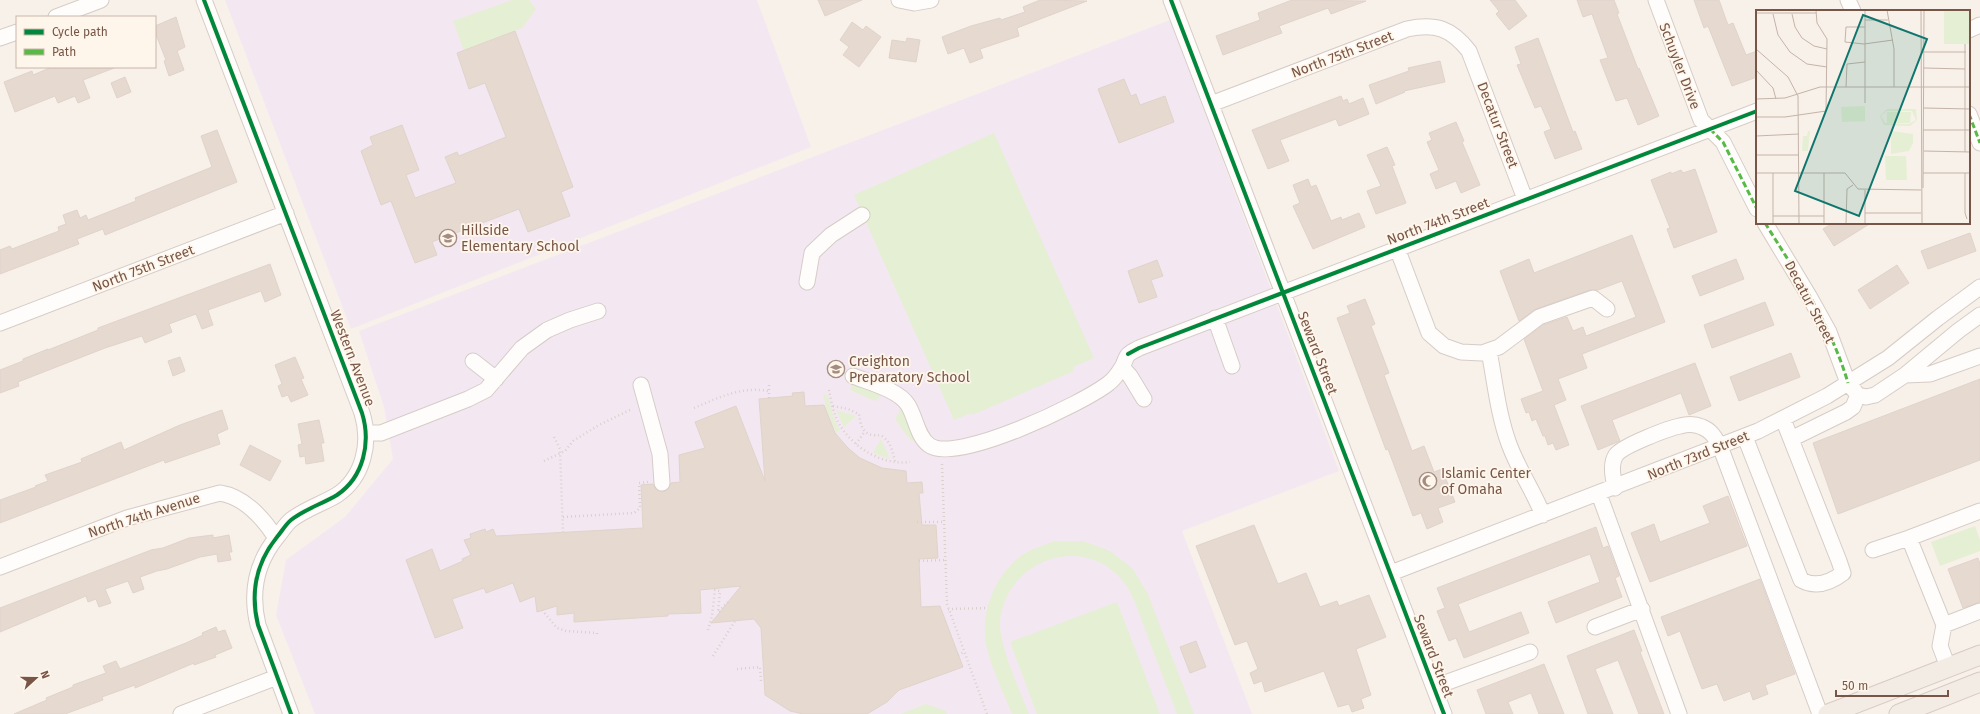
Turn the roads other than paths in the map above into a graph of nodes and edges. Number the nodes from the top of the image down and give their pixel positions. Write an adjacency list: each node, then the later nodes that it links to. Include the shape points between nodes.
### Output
1 (101, 0): 9 (street)
2 (204, 0): 22 (street, Western Avenue)
3 (899, 0): 4 (street, via 914,3)
4 (931, 0)
5 (1171, 0): 15 (street, Seward Street)
6 (1656, 0): 18 (street, Schuyler Drive, via 1701,120)
7 (1848, 0): 8 (street)
8 (1853, 10)
9 (59, 16)
10 (1980, 25): 11 (street)
11 (1970, 30)
12 (16, 32): 13 (street)
13 (0, 38)
14 (1469, 51): 15 (street, North 75th Street, via 1460,40 1444,30 1432,26 1419,26); 20 (street, Decatur Street)
15 (1211, 104): 28 (street, Seward Street)
16 (1756, 111): 18 (street, North 74th Street)
17 (1970, 117): 19 (street)
18 (1710, 129): 20 (street, North 74th Street); 21 (street, via 1723,142)
19 (1980, 142)
20 (1525, 199): 25 (street, North 74th Street)
21 (1756, 207)
22 (286, 213): 33 (street, North 75th Street); 47 (street, Western Avenue, via 362,413)
23 (862, 215): 26 (street, via 831,235 812,253)
24 (1766, 224): 42 (street, Decatur Street, via 1810,296 1828,332)
25 (1397, 248): 28 (street, North 74th Street); 34 (street, via 1429,333 1444,346 1462,352)
26 (807, 282)
27 (1980, 288): 42 (street, North 73rd Street, via 1888,358)
28 (1283, 292): 32 (street, North 74th Street); 60 (street, Seward Street)
29 (1607, 309): 34 (street, via 1593,298 1539,317 1514,338)
30 (598, 311): 41 (street, via 548,330 522,348)
31 (1980, 315): 39 (street)
32 (1214, 318): 37 (street, North 74th Street, via 1139,348); 38 (street)
33 (0, 323)
34 (1489, 351): 55 (street, via 1501,418 1509,443 1520,472)
35 (1980, 356): 39 (street, via 1930,374)
36 (473, 361): 41 (street)
37 (1125, 361): 40 (street, via 1109,383 1056,413 1005,435 957,449 942,450 929,445 920,434 908,404 892,391); 45 (street, via 1130,376)
38 (1232, 366)
39 (1905, 375): 44 (street, via 1875,395)
40 (853, 376)
41 (496, 379): 47 (street, via 486,390 468,399 381,433)
42 (1848, 383): 44 (street, Decatur Street); 46 (street, North 73rd Street)
43 (641, 385): 51 (street, via 660,454)
44 (1858, 395): 49 (street, via 1853,407 1846,412)
45 (1144, 399)
46 (1783, 419): 48 (street, North 73rd Street); 49 (street)
47 (366, 434): 56 (street, Western Avenue, via 362,464 351,481 336,495 307,509 290,521)
48 (1745, 436): 49 (street, via 1802,580 1811,585 1820,584 1843,573); 50 (street, North 73rd Street)
49 (1791, 439)
50 (1720, 446): 52 (street, North 73rd Street); 52 (street, via 1711,431 1690,425 1680,426 1628,446 1617,454 1613,462); 71 (street)
51 (662, 480)
52 (1614, 488): 53 (street, North 73rd Street)
53 (1599, 494): 55 (street, North 73rd Street); 61 (street)
54 (1980, 511): 57 (street)
55 (1543, 515): 60 (street, North 73rd Street)
56 (276, 538): 59 (street, North 74th Avenue, via 268,526 244,503 232,495 220,493 127,518); 68 (street, Western Avenue, via 257,572 254,591 258,625)
57 (1909, 538): 58 (street); 63 (street)
58 (1873, 550)
59 (0, 567)
60 (1390, 573): 70 (street, Seward Street)
61 (1642, 609): 64 (street); 75 (street)
62 (1980, 611): 63 (street)
63 (1944, 625): 67 (street, via 1940,646)
64 (1595, 627)
65 (1530, 652): 70 (street)
66 (1980, 655): 67 (main road)
67 (1948, 667): 71 (main road)
68 (277, 677): 72 (street); 73 (street, Western Avenue)
69 (1980, 682): 76 (main road)
70 (1434, 687): 74 (street, Seward Street)
71 (1829, 713)
72 (181, 714)
73 (291, 714)
74 (1444, 714)
75 (1679, 714)
76 (1899, 714)

